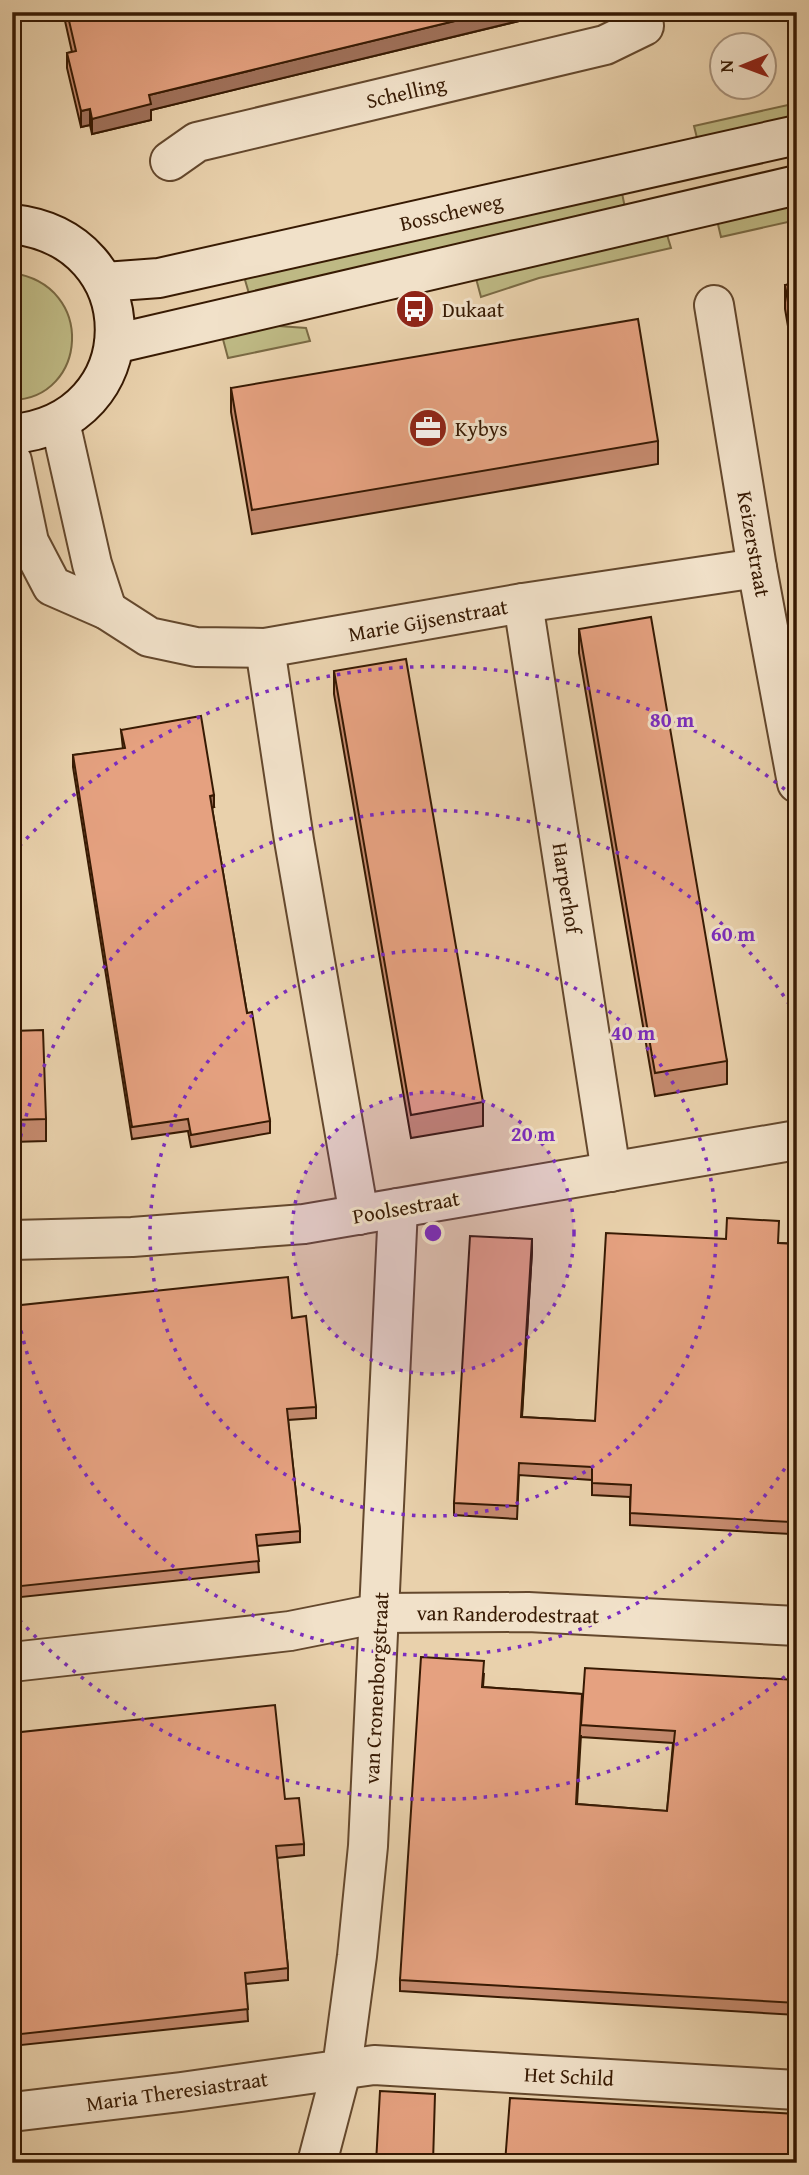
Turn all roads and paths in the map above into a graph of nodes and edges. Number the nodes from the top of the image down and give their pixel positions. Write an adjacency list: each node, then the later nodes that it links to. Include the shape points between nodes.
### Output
1 (643, 19): 3 (street, Schelling, via 605,44 197,142)
2 (797, 135): 6 (street, Bosscheweg, via 159,278)
3 (170, 161)
4 (797, 185): 8 (street)
5 (12, 224): 6 (street, via 34,226 75,246)
6 (105, 282): 8 (street, via 114,312)
7 (714, 305): 12 (street, Keizerstraat)
8 (114, 344): 9 (street, via 105,376 86,402)
9 (60, 422): 10 (street); 14 (street)
10 (12, 434)
11 (12, 461): 14 (street, Marie Gijsenstraat, via 29,542 52,586)
12 (757, 568): 13 (street, Marie Gijsenstraat); 16 (street, Keizerstraat)
13 (523, 603): 15 (street, Marie Gijsenstraat); 18 (street, Harperhof)
14 (107, 610): 15 (street, Marie Gijsenstraat, via 149,637 196,647)
15 (265, 648): 20 (street)
16 (797, 783)
17 (797, 1140): 18 (street, Poolsestraat)
18 (611, 1172): 19 (street, Poolsestraat)
19 (398, 1208): 20 (street, Poolsestraat); 22 (street, van Cronenborgstraat)
20 (359, 1215): 21 (street, Poolsestraat, via 304,1224 146,1236)
21 (12, 1240)
22 (380, 1613): 23 (street, van Randerodestraat, via 528,1612); 24 (street, van Randerodestraat, via 290,1631); 25 (street, van Cronenborgstraat, via 368,1846)
23 (797, 1626)
24 (12, 1662)
25 (342, 2068): 26 (street, Het Schild, via 374,2065); 27 (street, Maria Theresiastraat); 28 (street, van Cronenborgstraat)
26 (797, 2090)
27 (12, 2112)
28 (317, 2163)

